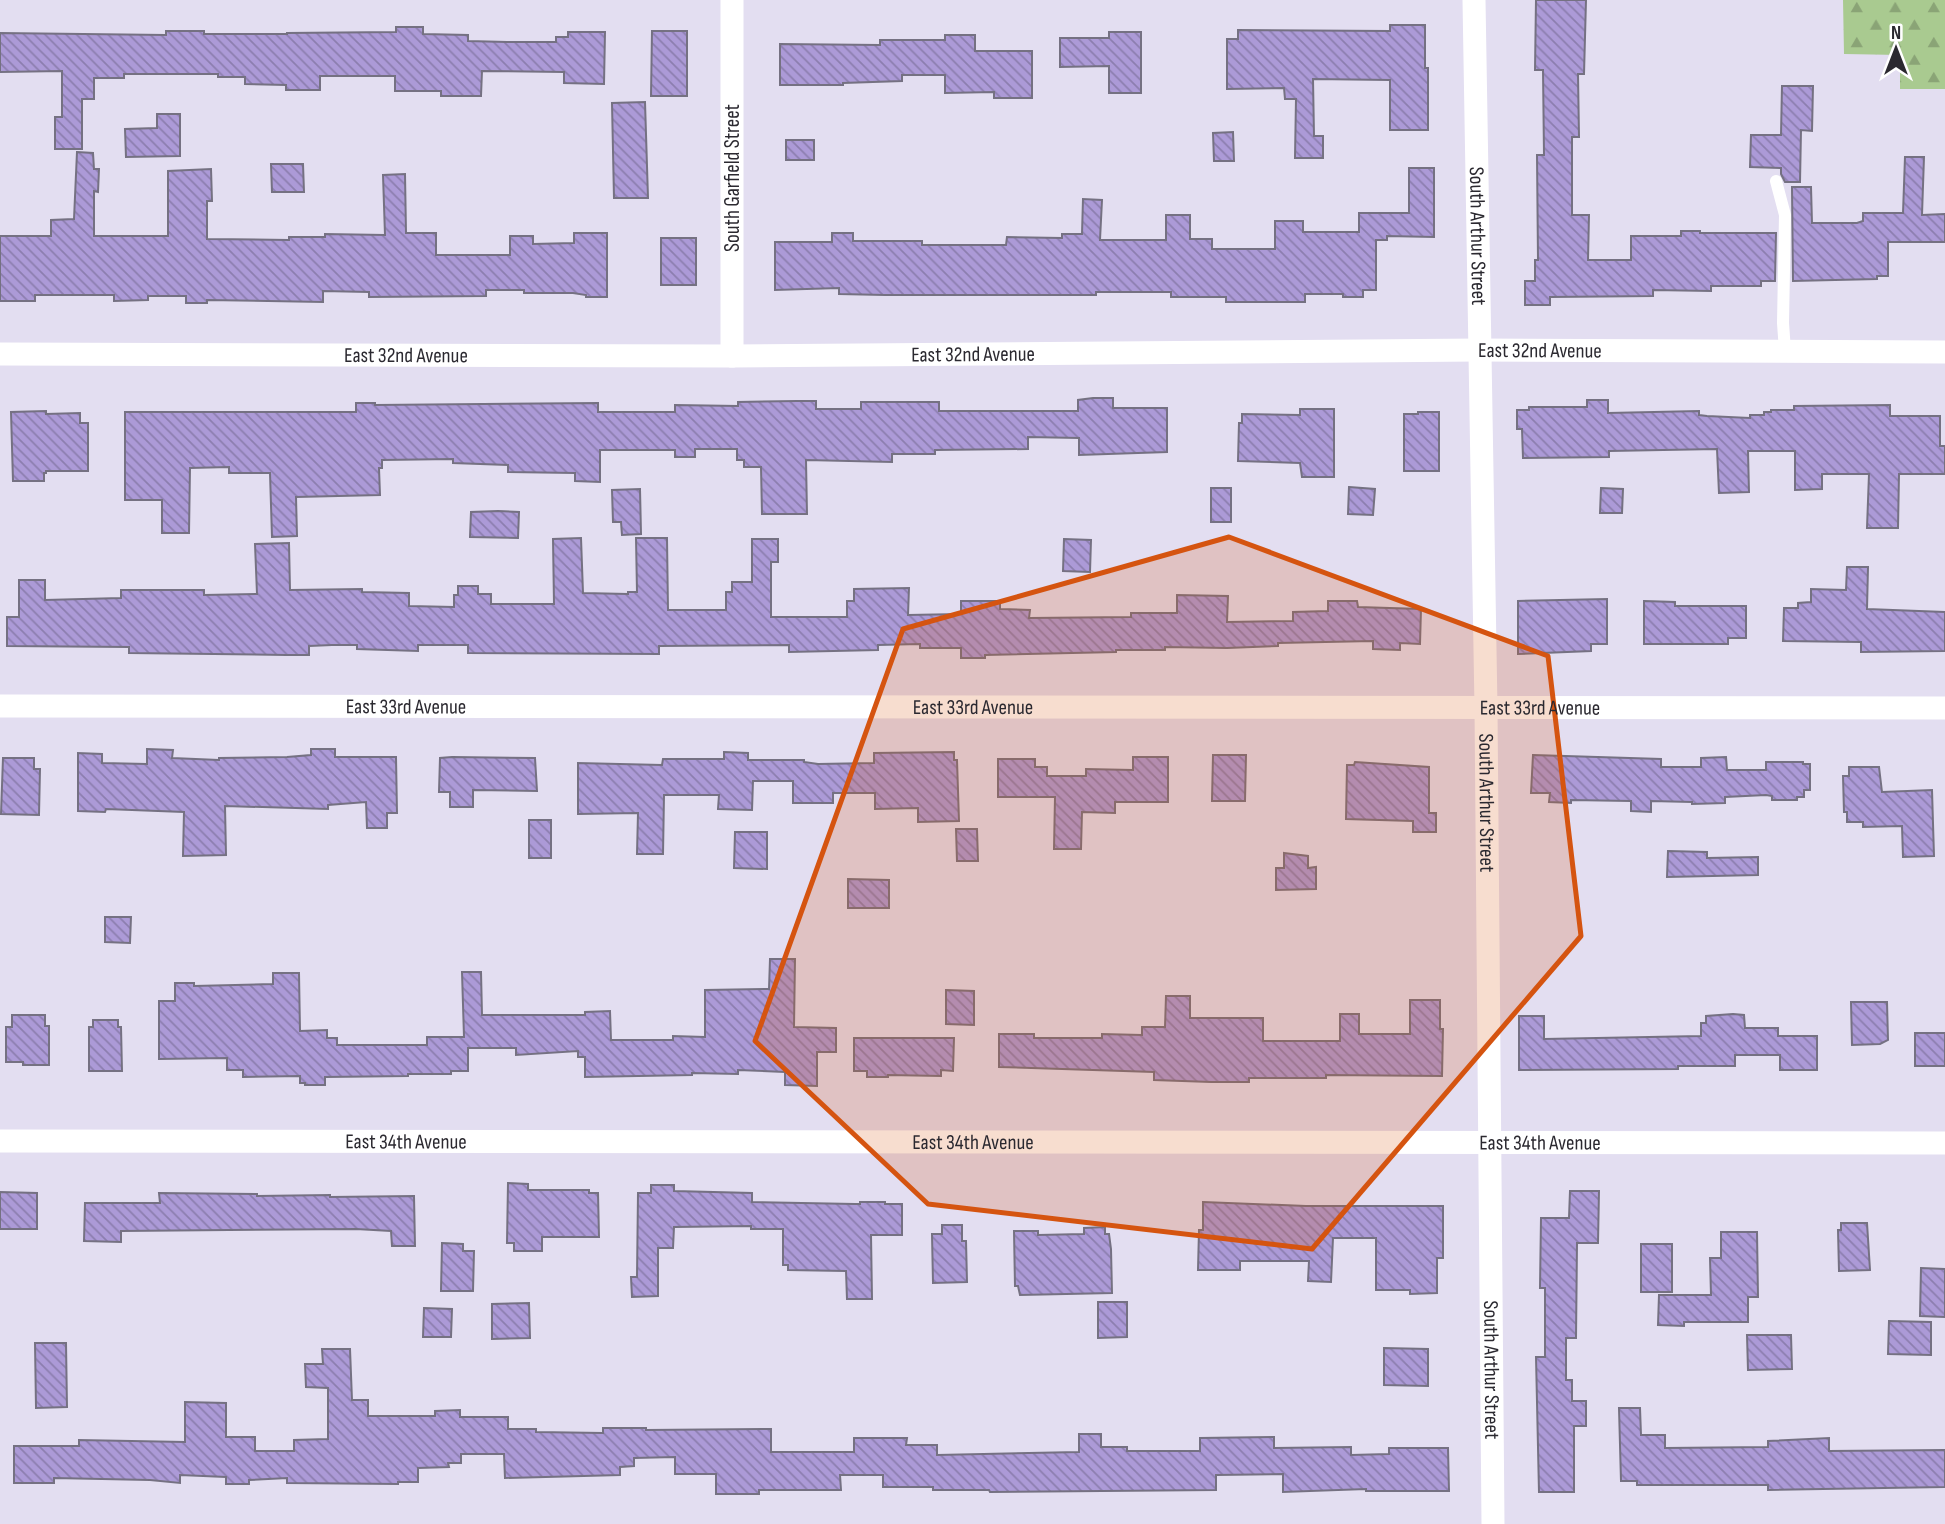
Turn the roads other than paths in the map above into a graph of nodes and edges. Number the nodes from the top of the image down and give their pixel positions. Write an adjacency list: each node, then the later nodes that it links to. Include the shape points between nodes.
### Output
1 (732, 0): 8 (street, South Garfield Street)
2 (1474, 0): 4 (street, South Arthur Street)
3 (1776, 181): 5 (lane, via 1785,215)
4 (1479, 350): 5 (street, East 32nd Avenue); 8 (street, East 32nd Avenue); 10 (street, South Arthur Street)
5 (1785, 351): 6 (street, East 32nd Avenue)
6 (1945, 352)
7 (0, 354): 8 (street, East 32nd Avenue)
8 (732, 356)
9 (0, 706): 10 (street, East 33rd Avenue)
10 (1486, 708): 11 (street, East 33rd Avenue); 13 (street, South Arthur Street)
11 (1945, 708)
12 (0, 1141): 13 (street, East 34th Avenue)
13 (1490, 1143): 14 (street, East 34th Avenue); 15 (street, South Arthur Street)
14 (1945, 1143)
15 (1493, 1524)

